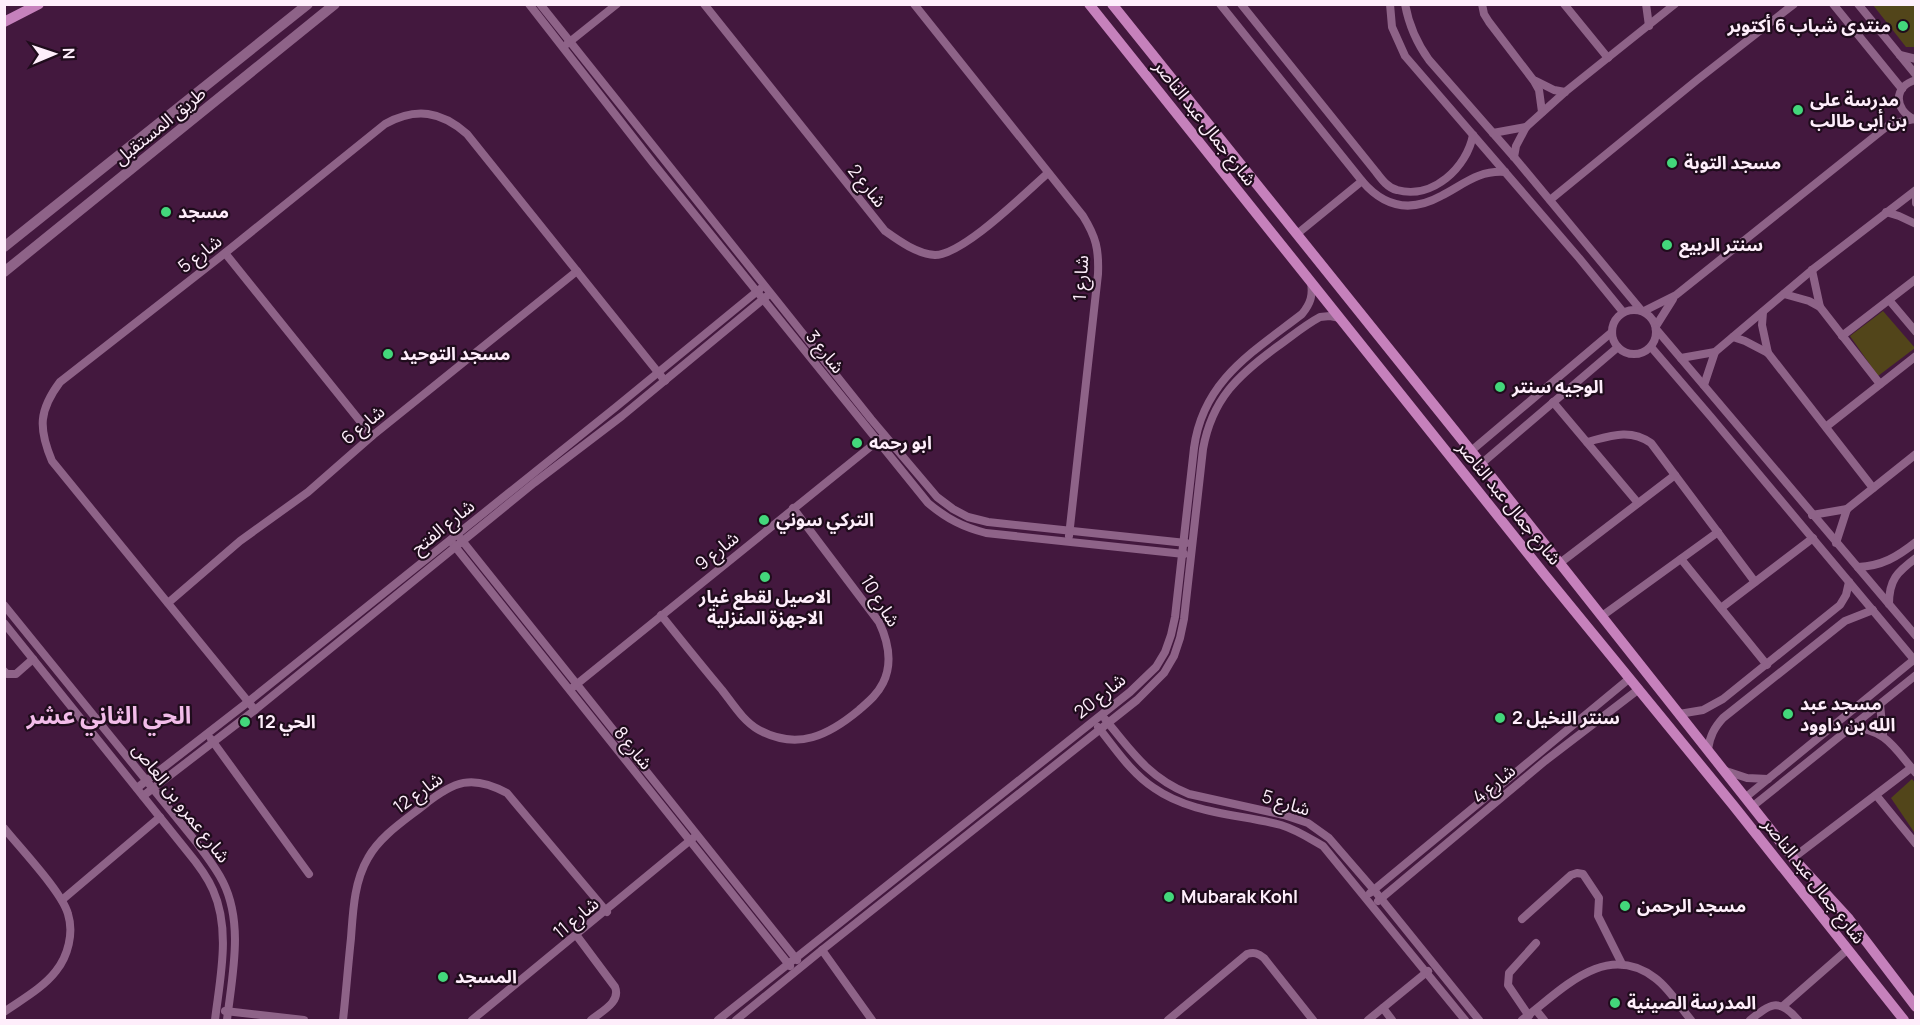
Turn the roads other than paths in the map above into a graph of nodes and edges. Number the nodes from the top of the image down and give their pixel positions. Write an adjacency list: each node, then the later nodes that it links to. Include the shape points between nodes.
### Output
1 (39, 4): 22 (main road)
2 (308, 4): 56 (street, طريق المستقبل)
3 (335, 4): 60 (street, طريق المستقبل)
4 (529, 4): 24 (street, شارع 3)
5 (540, 4): 24 (street, شارع 3)
6 (617, 4): 24 (street)
7 (704, 4): 46 (street, شارع 2, via 885,231 909,246 936,255 952,251)
8 (914, 4): 46 (street, شارع 1)
9 (1089, 4): 35 (main road, شارع جمال عبد الناصر)
10 (1112, 4): 33 (main road, شارع جمال عبد الناصر)
11 (1220, 4): 48 (street)
12 (1241, 4): 47 (street, via 1385,184 1408,192 1429,188)
13 (1390, 4): 43 (street, via 1392,27 1405,56)
14 (1405, 4): 41 (street, via 1418,44)
15 (1482, 4): 30 (street, via 1489,22)
16 (1564, 4): 26 (street)
17 (1646, 4): 23 (street)
18 (1675, 4): 23 (street)
19 (1794, 4): 51 (street)
20 (1833, 4): 31 (street)
21 (1858, 4): 25 (street)
22 (4, 22)
23 (1648, 26): 26 (street)
24 (567, 45): 63 (street, شارع 3); 64 (street, شارع 3, via 653,163)
25 (1899, 55): 27 (street); 28 (street)
26 (1608, 58): 32 (street)
27 (1916, 59)
28 (1916, 75)
29 (1916, 80): 31 (street)
30 (1534, 81): 32 (street); 36 (street)
31 (1902, 89): 34 (street)
32 (1565, 92): 36 (street)
33 (1182, 93): 35 (main road, via 1179,104); 38 (main road, شارع جمال عبد الناصر)
34 (1899, 104): 37 (street, via 1907,116); 39 (street)
35 (1169, 106): 42 (main road, شارع جمال عبد الناصر)
36 (1542, 112): 40 (street)
37 (1915, 119): 39 (street)
38 (1208, 123): 42 (main road, via 1197,124); 55 (main road, شارع جمال عبد الناصر)
39 (1890, 124): 67 (street)
40 (1526, 127): 41 (street); 44 (street)
41 (1494, 133): 44 (street)
42 (1192, 134): 62 (main road, شارع جمال عبد الناصر)
43 (1473, 135): 45 (street); 47 (street, via 1466,159)
44 (1514, 157): 51 (street)
45 (1505, 172): 49 (street, via 1472,177); 72 (street)
46 (1048, 173): 105 (street, شارع 1, via 1094,233 1099,252)
47 (1446, 178): 49 (street, via 1452,182)
48 (1362, 181): 49 (street, via 1373,194 1389,203 1406,205 1440,197); 55 (street)
49 (1451, 190)
50 (1916, 192): 52 (street); 53 (street)
51 (1550, 200): 71 (street)
52 (1916, 203)
53 (1886, 212): 54 (street); 58 (street)
54 (1916, 224)
55 (1297, 234): 96 (main road, شارع جمال عبد الناصر)
56 (4, 247)
57 (225, 253): 59 (street, شارع 5, via 385,124 412,113 427,113 449,120 467,134); 93 (street); 125 (street, شارع 5, via 60,382 48,399 42,420 44,441 52,461)
58 (1812, 270): 66 (street); 70 (street)
59 (578, 271): 86 (street, شارع 5); 93 (street, شارع 6)
60 (4, 272)
61 (1916, 279): 69 (street)
62 (1310, 280): 74 (main road, شارع جمال عبد الناصر); 113 (street, شارع 20, via 1310,305 1235,366 1208,401 1196,430)
63 (766, 285): 64 (street, شارع الفتح); 65 (street, شارع 3)
64 (758, 291): 68 (street, شارع 3); 86 (street, شارع الفتح)
65 (772, 292): 68 (street, شارع الفتح); 92 (street, شارع 3)
66 (1784, 294): 70 (street); 73 (street)
67 (1676, 295): 71 (street); 75 (street)
68 (764, 299): 87 (street, شارع الفتح); 94 (street, شارع 3)
69 (1889, 300): 77 (street); 78 (street)
70 (1820, 307): 78 (street)
71 (1643, 311): 72 (street); 75 (street)
72 (1623, 312): 76 (street)
73 (1763, 312): 79 (street); 83 (street)
74 (1340, 318): 114 (street, شارع 20, via 1330,315 1311,322 1242,374 1220,400 1206,432); 139 (main road, شارع جمال عبد الناصر)
75 (1656, 328): 81 (street); 85 (street)
76 (1612, 332): 80 (street); 96 (street)
77 (1916, 332)
78 (1842, 336): 88 (street)
79 (1733, 337): 82 (street); 83 (street)
80 (1618, 347): 81 (street, via 1631,354); 90 (street)
81 (1651, 347): 108 (street)
82 (1715, 352): 85 (street); 89 (street)
83 (1768, 353): 91 (street)
84 (1916, 356): 88 (street)
85 (1681, 358): 89 (street)
86 (658, 372): 87 (street, شارع 5); 107 (street, شارع الفتح)
87 (665, 381): 111 (street, شارع الفتح)
88 (1880, 384): 91 (street)
89 (1704, 385): 104 (street)
90 (1553, 402): 95 (street); 98 (street)
91 (1827, 426): 100 (street)
92 (884, 435): 94 (street, شارع 9); 105 (street, شارع 3, via 937,497 969,517)
93 (372, 436): 125 (street, شارع 6)
94 (877, 441): 102 (street, شارع 9); 110 (street, شارع 3, via 945,518 986,532)
95 (1587, 442): 99 (street, via 1619,434 1642,436); 101 (street)
96 (1471, 450): 98 (main road, شارع جمال عبد الناصر)
97 (1916, 454): 100 (street)
98 (1481, 464): 121 (main road, شارع جمال عبد الناصر)
99 (1675, 475): 101 (street); 106 (street)
100 (1873, 488): 103 (street)
101 (1638, 503): 121 (street)
102 (794, 508): 130 (street, شارع 9); 130 (street, شارع 10, via 887,638 888,668 883,682 874,697 839,727 820,736 796,739 758,730)
103 (1847, 509): 104 (street); 115 (street)
104 (1812, 515): 115 (street)
105 (1069, 531): 110 (street, شارع 1); 113 (street, شارع 3)
106 (1718, 532): 120 (street); 123 (street)
107 (457, 535): 109 (street, شارع الفتح); 111 (street, شارع 8)
108 (1813, 538): 123 (street); 124 (street)
109 (450, 541): 116 (street, شارع 8); 143 (street, شارع الفتح)
110 (1068, 541): 117 (street, شارع 3)
111 (463, 542): 116 (street, شارع الفتح); 140 (street, شارع 8)
112 (1916, 542): 122 (street, via 1896,558)
113 (1183, 543): 114 (street, شارع 3); 117 (street, شارع 20)
114 (1193, 543): 118 (street, شارع 20)
115 (1836, 543): 122 (street)
116 (456, 548): 142 (street, شارع 8); 146 (street, شارع الفتح)
117 (1182, 553): 118 (street, شارع 3); 148 (street, شارع 20, via 1165,652 1144,679)
118 (1192, 554): 151 (street, شارع 20, via 1184,619 1174,656 1151,687)
119 (1916, 558): 126 (street, via 1894,576)
120 (1681, 559): 128 (street); 131 (street)
121 (1560, 563): 131 (main road, شارع جمال عبد الناصر)
122 (1858, 567): 126 (street)
123 (1755, 582): 128 (street)
124 (1849, 582): 129 (street); 136 (street, via 1840,605)
125 (168, 603): 143 (street, شارع 5)
126 (1889, 604): 133 (street)
127 (4, 605): 161 (street, شارع عمرو بن العاص)
128 (1720, 608): 136 (street)
129 (1872, 610): 135 (street); 149 (street, via 1845,621)
130 (661, 615): 140 (street, شارع 9)
131 (1602, 616): 147 (main road, شارع جمال عبد الناصر)
132 (4, 623): 134 (street, شارع عمرو بن العاص)
133 (1916, 636)
134 (33, 659): 137 (street, via 16,674); 162 (street, شارع عمرو بن العاص)
135 (1915, 660): 160 (street)
136 (1767, 665): 145 (street)
137 (4, 671)
138 (1916, 675): 144 (street)
139 (1630, 678): 141 (main road, شارع جمال عبد الناصر); 175 (street, شارع 4)
140 (576, 685): 142 (street, شارع 9); 170 (street, شارع 8)
141 (1639, 689): 177 (street, شارع 4, via 1545,761); 183 (main road, شارع جمال عبد الناصر)
142 (569, 691): 171 (street, شارع 8)
143 (248, 702): 146 (street, شارع 5); 154 (street, شارع الفتح)
144 (1880, 704): 152 (street); 155 (street)
145 (1714, 705): 147 (street); 149 (street)
146 (255, 710): 156 (street, شارع الفتح)
147 (1678, 714): 157 (main road, شارع جمال عبد الناصر)
148 (1101, 715): 150 (street, شارع 20); 151 (street, شارع 5)
149 (1723, 718): 157 (street, via 1715,726)
150 (1093, 721): 153 (street, شارع 5); 188 (street, شارع 20)
151 (1108, 723): 153 (street, شارع 20); 175 (street, شارع 5, via 1148,770 1175,789 1308,823 1329,838)
152 (1852, 727): 155 (street); 167 (street)
153 (1100, 729): 176 (street, شارع 5, via 1130,767 1152,787 1186,804 1303,833 1323,846); 186 (street, شارع 20)
154 (207, 734): 156 (street); 161 (street, شارع الفتح)
155 (1883, 735): 159 (street)
156 (213, 742): 163 (street, شارع الفتح); 174 (street)
157 (1708, 749): 158 (main road, شارع جمال عبد الناصر)
158 (1726, 771): 160 (street); 166 (main road, شارع جمال عبد الناصر)
159 (1913, 771): 164 (street)
160 (1768, 779): 166 (street)
161 (146, 781): 162 (street, شارع الفتح); 163 (street, شارع عمرو بن العاص)
162 (136, 788): 165 (street, شارع عمرو بن العاص)
163 (152, 789): 165 (street, شارع الفتح); 202 (street, شارع عمرو بن العاص, via 213,866 231,903 234,943)
164 (1876, 795): 172 (street); 173 (street)
165 (143, 796): 168 (street, شارع عمرو بن العاص)
166 (1746, 797): 167 (main road, شارع جمال عبد الناصر)
167 (1753, 806): 173 (main road, شارع جمال عبد الناصر)
168 (160, 818): 178 (street); 200 (street, شارع عمرو بن العاص, via 204,872 219,906 223,943)
169 (4, 828): 178 (street)
170 (697, 836): 171 (street, شارع 11); 188 (street, شارع 8)
171 (690, 842): 180 (street, شارع 11); 190 (street, شارع 8)
172 (1915, 843)
173 (1793, 858): 181 (main road, شارع جمال عبد الناصر)
174 (309, 874)
175 (1374, 890): 176 (street, شارع 4); 177 (street, شارع 5)
176 (1366, 897): 179 (street, شارع 5)
177 (1381, 899): 179 (street, شارع 4); 193 (street, شارع 5)
178 (62, 900): 201 (street, via 70,930 63,960 42,984)
179 (1373, 906): 196 (street, شارع 5)
180 (607, 912): 184 (street, شارع 11); 207 (street, شارع 12, via 507,793 477,782 442,790 383,838 358,877)
181 (1849, 919): 183 (main road, via 1846,931); 189 (main road, شارع جمال عبد الناصر)
182 (1522, 920): 191 (street, via 1571,875 1583,874 1599,898 1598,916)
183 (1834, 933): 187 (main road, شارع جمال عبد الناصر)
184 (578, 936): 204 (street, شارع 11); 208 (street, via 618,993 616,1000)
185 (1536, 943): 203 (street, via 1507,979)
186 (822, 950): 192 (street, شارع 20); 211 (street)
187 (1847, 951): 194 (main road, شارع جمال عبد الناصر); 197 (street)
188 (795, 958): 190 (street, شارع 20); 192 (street, شارع 8)
189 (1879, 958): 194 (main road, via 1869,954); 198 (main road, شارع جمال عبد الناصر)
190 (788, 963): 195 (street, شارع 8); 209 (street, شارع 20)
191 (1622, 964): 203 (street, via 1594,968); 219 (street, via 1647,972 1657,980)
192 (802, 966): 195 (street, شارع 20)
193 (1434, 966): 196 (street); 217 (street, شارع 5)
194 (1860, 967): 222 (main road, شارع جمال عبد الناصر)
195 (795, 972): 210 (street, شارع 20)
196 (1426, 973): 199 (street); 216 (street, شارع 5)
197 (1784, 1006): 220 (street, via 1765,1008); 221 (street)
198 (1916, 1007)
199 (1383, 1008): 214 (street); 215 (street)
200 (217, 1011): 202 (street); 205 (street, شارع عمرو بن العاص)
201 (4, 1012)
202 (228, 1016): 206 (street)
203 (1529, 1016): 218 (street)
204 (477, 1019)
205 (216, 1020)
206 (304, 1020)
207 (343, 1020)
208 (591, 1020)
209 (718, 1020)
210 (736, 1020)
211 (872, 1020)
212 (1168, 1020): 213 (street, via 1253,952 1264,958)
213 (1313, 1020)
214 (1368, 1020)
215 (1392, 1020)
216 (1465, 1020)
217 (1479, 1020)
218 (1544, 1020)
219 (1691, 1020)
220 (1750, 1020)
221 (1798, 1020)
222 (1904, 1020)

